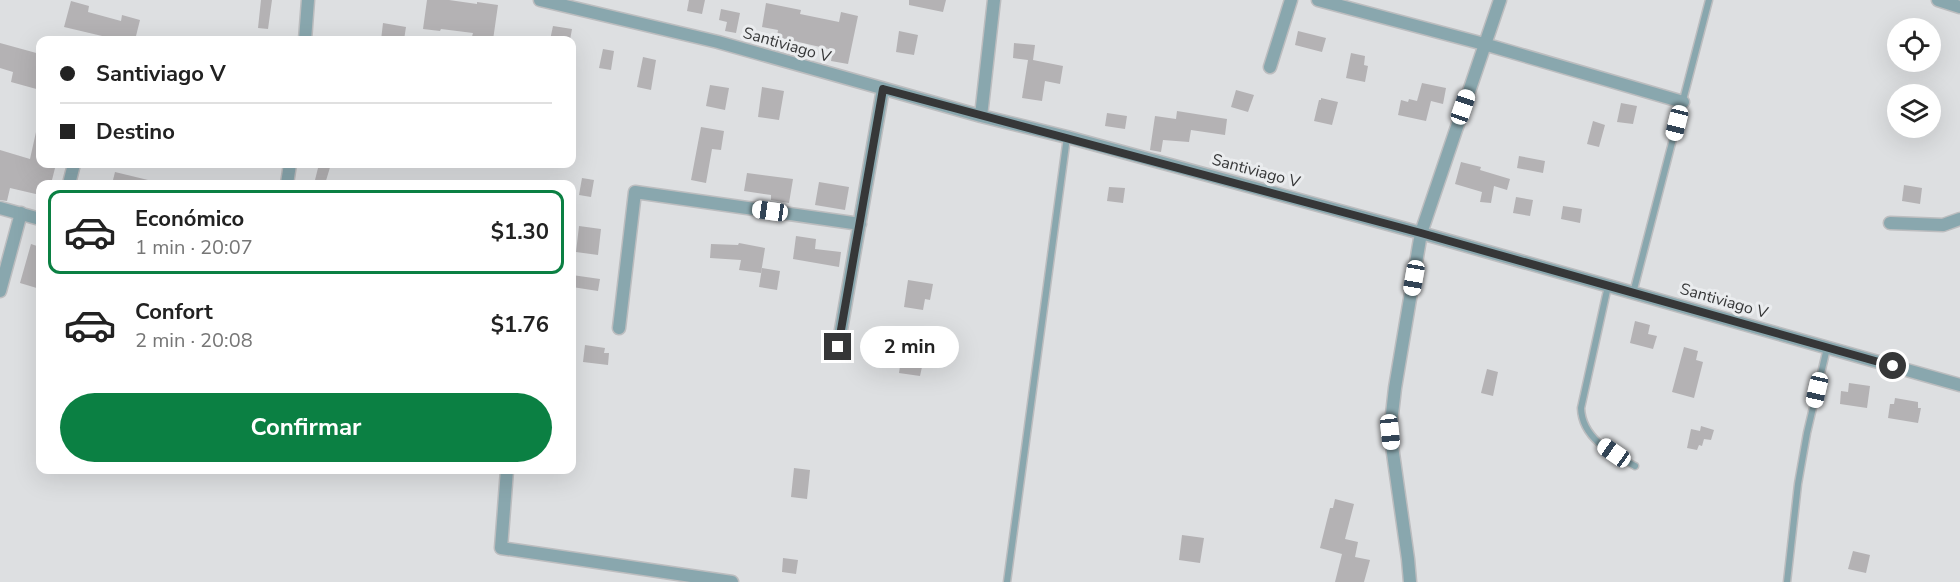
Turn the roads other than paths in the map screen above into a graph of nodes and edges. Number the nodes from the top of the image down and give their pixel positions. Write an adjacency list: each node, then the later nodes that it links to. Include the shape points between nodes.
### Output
1 (308, 0): 10 (street)
2 (540, 0): 13 (street, Santiviago V, via 718,42)
3 (994, 0): 15 (street)
4 (1291, 0): 12 (street)
5 (1318, 0): 11 (street)
6 (1500, 0): 11 (street)
7 (1709, 0): 14 (lane)
8 (1938, 0): 9 (street)
9 (1960, 7)
10 (305, 36)
11 (1484, 44): 14 (street); 23 (street)
12 (1270, 67)
13 (883, 89): 15 (street, Santiviago V); 22 (street)
14 (1683, 102): 26 (lane)
15 (981, 116): 16 (street, Santiviago V)
16 (1067, 137): 23 (street, Santiviago V); 34 (lane)
17 (0, 208): 18 (street)
18 (21, 213): 19 (street); 25 (street)
19 (36, 218)
20 (1960, 219): 21 (street, via 1943,225)
21 (1890, 223)
22 (860, 224): 27 (street, via 635,192); 28 (street)
23 (1421, 233): 24 (street, Santiviago V); 35 (street, via 1390,432)
24 (1608, 286): 26 (street, Santiviago V); 31 (lane, via 1581,416 1591,436)
25 (0, 291)
26 (1633, 293): 29 (street, Santiviago V)
27 (619, 328)
28 (838, 347)
29 (1827, 347): 30 (street, Santiviago V); 36 (lane, via 1803,453)
30 (1960, 385)
31 (1635, 466)
32 (507, 474): 33 (street, via 501,548)
33 (732, 582)
34 (1007, 582)
35 (1410, 582)
36 (1787, 582)

